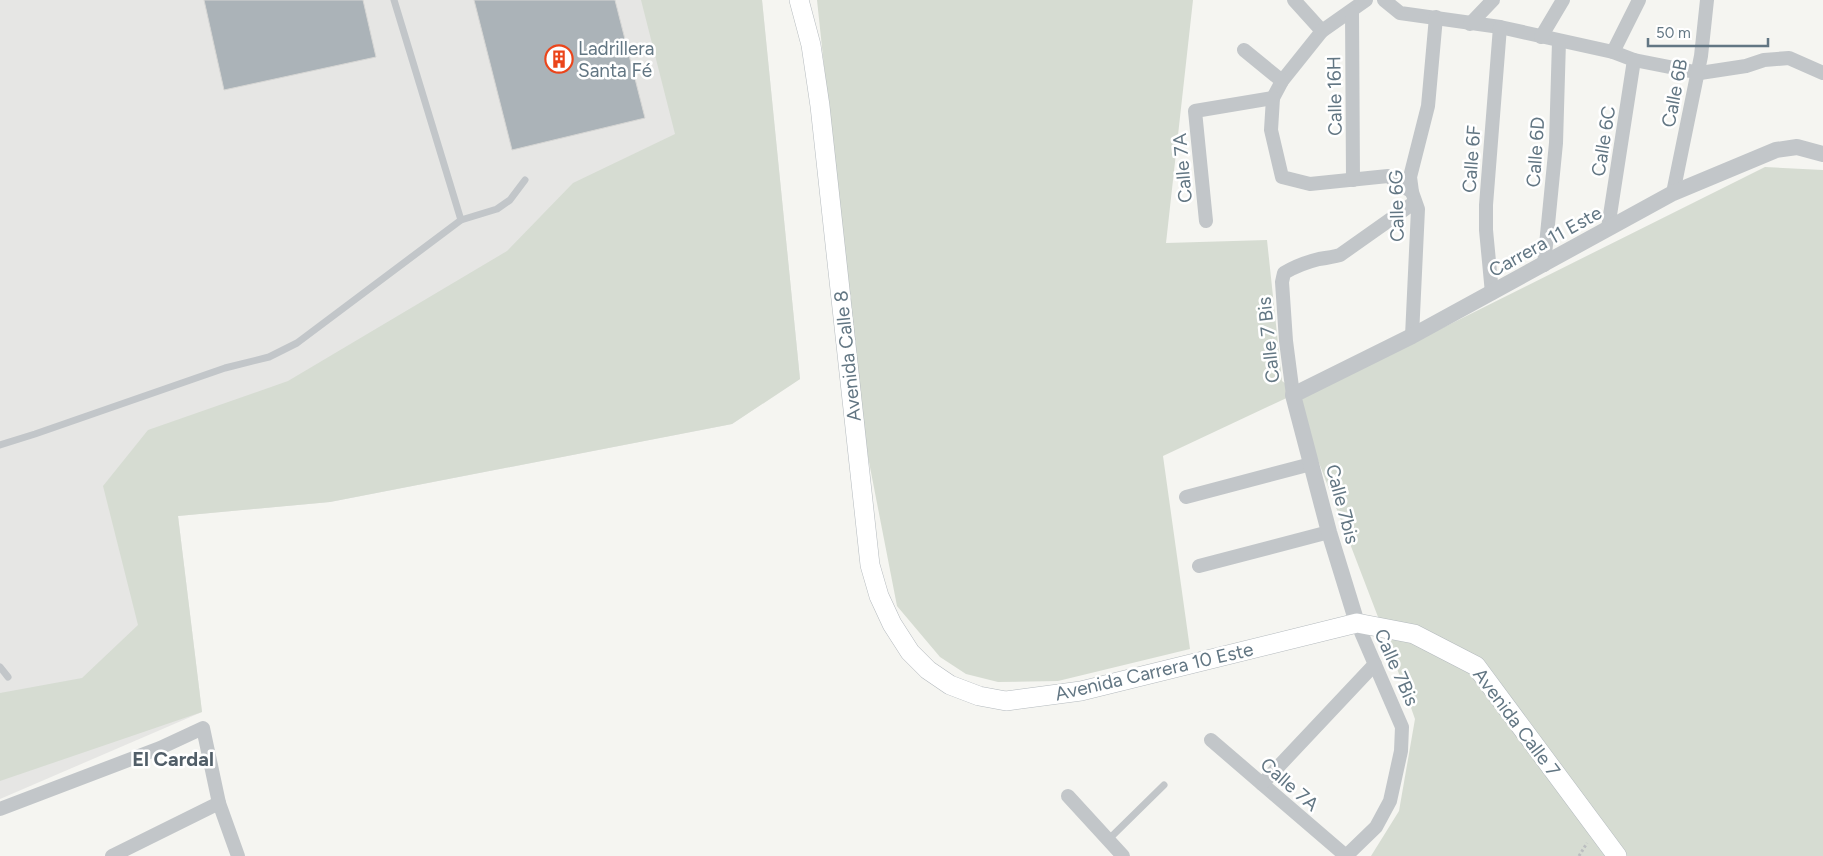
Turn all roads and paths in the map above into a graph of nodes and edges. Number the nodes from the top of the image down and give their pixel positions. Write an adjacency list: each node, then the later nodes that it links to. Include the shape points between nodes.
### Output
1 (394, 0): 29 (lane)
2 (799, 0): 45 (main road, Avenida Calle 8, via 811,45 820,106 870,565 879,596 910,652)
3 (1294, 0): 14 (street)
4 (1366, 0): 10 (street)
5 (1384, 0): 11 (street, via 1400,13)
6 (1493, 0): 12 (street)
7 (1564, 0): 15 (street)
8 (1639, 0): 18 (street)
9 (1707, 0): 20 (street, Calle 6B)
10 (1352, 11): 14 (street); 26 (street, Calle 16H)
11 (1436, 17): 12 (street); 28 (street, Calle 6G, via 1428,106 1410,177)
12 (1470, 24): 13 (street)
13 (1500, 28): 15 (street); 33 (street, Calle 6F, via 1486,205)
14 (1322, 31): 22 (street)
15 (1541, 37): 16 (street)
16 (1559, 41): 18 (street); 32 (street, Calle 6D, via 1556,143)
17 (1244, 50): 22 (street)
18 (1613, 52): 19 (street)
19 (1634, 60): 20 (street); 31 (street, Calle 6C)
20 (1698, 72): 21 (street, via 1789,58); 27 (street, Calle 6B)
21 (1823, 73)
22 (1282, 81): 23 (street)
23 (1273, 98): 26 (street, via 1271,130 1282,177 1310,184); 30 (street, Calle 7A, via 1195,111)
24 (1823, 154): 27 (street, Carrera 11 Este, via 1797,147 1776,150)
25 (525, 180): 29 (lane, via 510,200 497,209)
26 (1353, 180): 28 (street, via 1388,176)
27 (1673, 193): 31 (street, Carrera 11 Este)
28 (1414, 197): 34 (street, Calle 6G, via 1418,209); 35 (street, Calle 7 Bis, via 1340,255 1284,273 1286,341)
29 (461, 220): 36 (lane, via 297,343 269,357 225,368)
30 (1206, 221)
31 (1608, 228): 32 (street, Carrera 11 Este)
32 (1544, 264): 33 (street, Carrera 11 Este)
33 (1492, 293): 34 (street, Carrera 11 Este)
34 (1412, 336): 35 (street, Carrera 11 Este)
35 (1293, 394): 37 (street, Calle 7bis)
36 (0, 445)
37 (1311, 464): 38 (street); 39 (street, Calle 7bis)
38 (1186, 497)
39 (1329, 532): 40 (street); 41 (street, Calle 7bis)
40 (1199, 566)
41 (1357, 623): 42 (street, Calle 7Bis); 45 (main road, Avenida Carrera 10 Este, via 1081,691 1006,701 979,696); 57 (main road, Avenida Calle 7, via 1414,634 1476,666)
42 (1375, 664): 47 (street); 56 (street, Calle 7Bis, via 1402,727 1401,750 1390,801 1376,827)
43 (0, 667): 44 (lane)
44 (8, 676)
45 (950, 685)
46 (1211, 740): 47 (street, Calle 7A)
47 (1262, 784): 56 (street, Calle 7A)
48 (1164, 785): 52 (lane)
49 (1068, 796): 52 (street)
50 (219, 803): 51 (street, via 202,728 160,748); 53 (street); 54 (street)
51 (0, 809)
52 (1108, 840): 55 (street)
53 (112, 856)
54 (238, 856)
55 (1124, 856)
56 (1346, 856)
57 (1617, 856)

